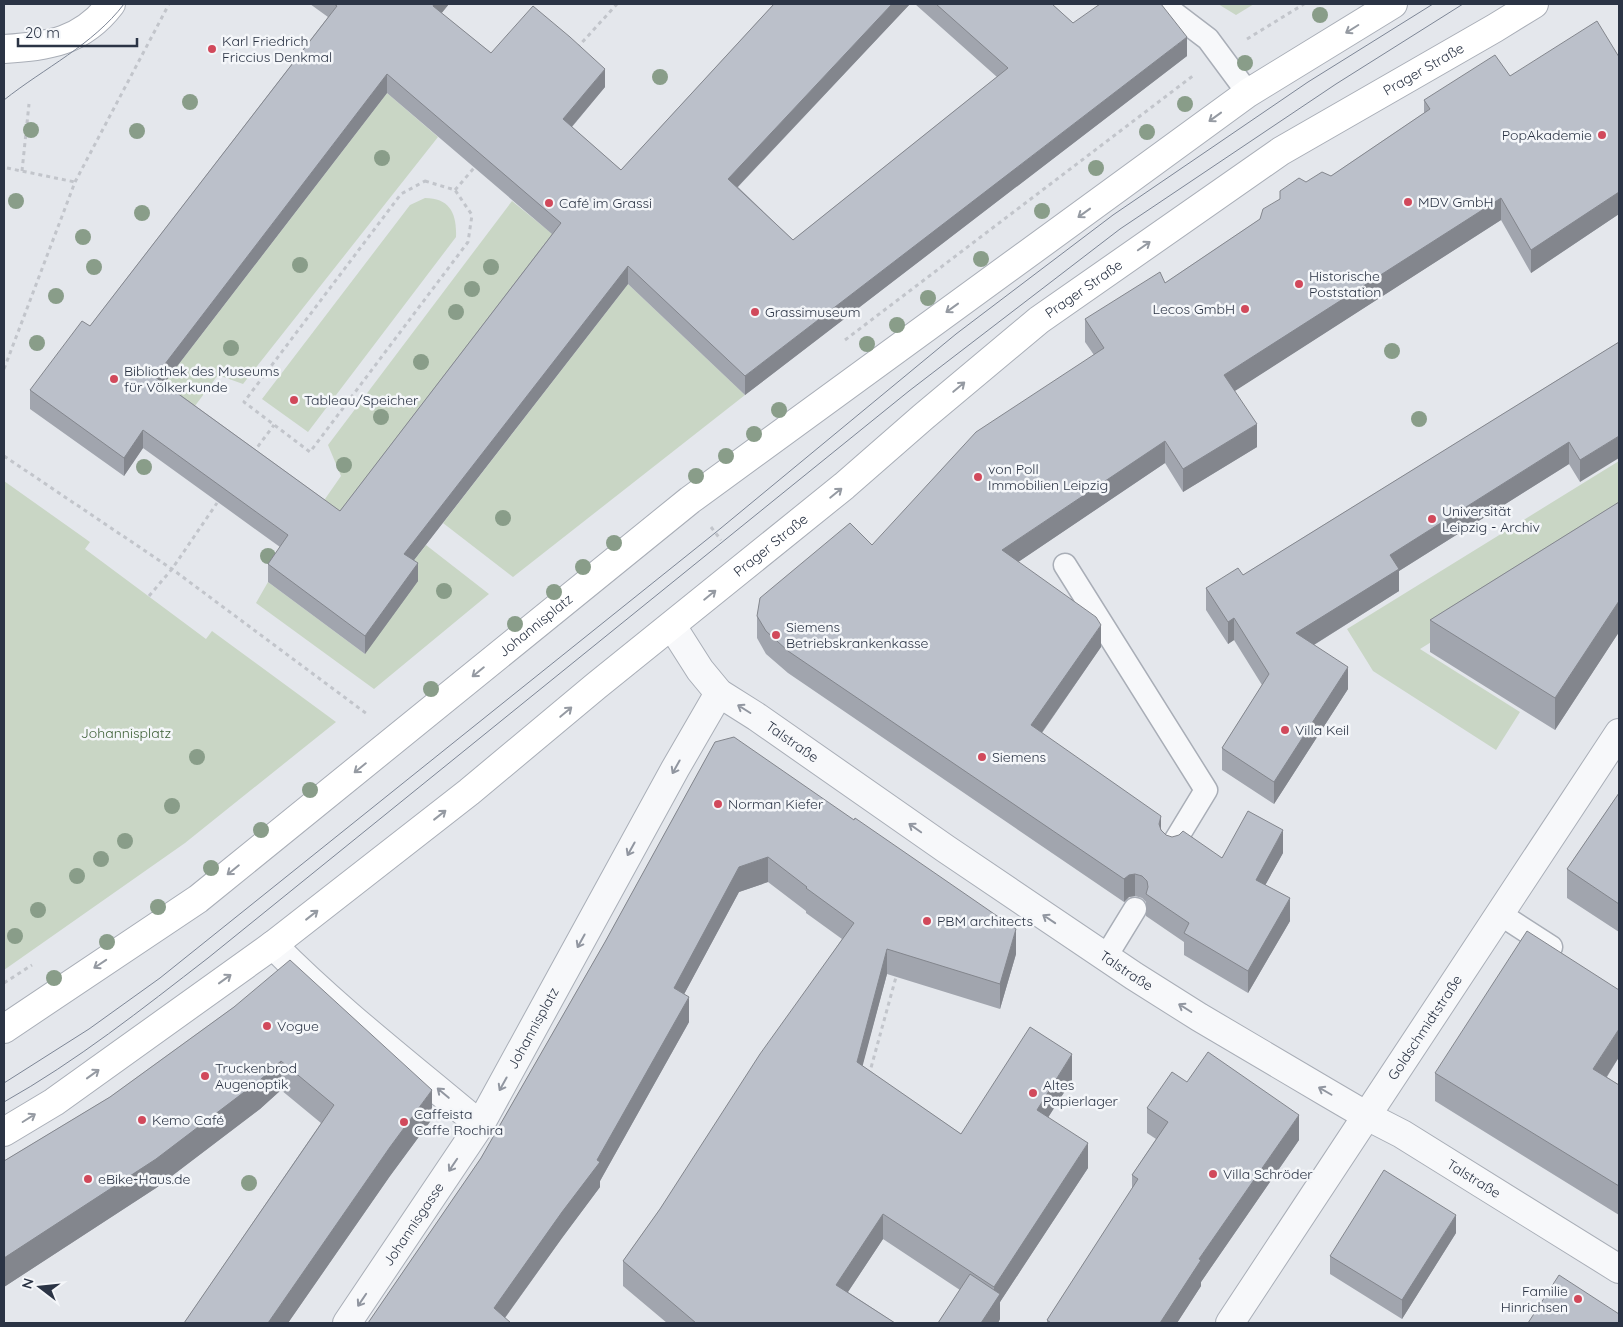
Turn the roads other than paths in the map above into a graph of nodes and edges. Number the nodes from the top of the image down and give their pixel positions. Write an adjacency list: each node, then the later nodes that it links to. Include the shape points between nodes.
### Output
1 (111, 4): 5 (main road, via 96,21 73,37 41,46)
2 (1162, 4): 6 (lane, via 1208,39)
3 (1394, 4): 6 (main road, one-way to 6)
4 (1534, 4): 8 (main road, Prager Straße, one-way to 4, via 844,486 1039,320 1281,151)
5 (4, 49)
6 (1248, 94): 17 (main road, Johannisplatz, one-way to 17, via 690,500 198,899)
7 (1065, 565): 11 (lane, via 1206,790)
8 (672, 626): 9 (street, Talstraße); 14 (main road, one-way to 8, via 469,792)
9 (719, 693): 16 (street, Talstraße, one-way to 9); 19 (street, Johannisplatz, one-way to 19)
10 (1619, 733): 13 (street, Goldschmidtstraße)
11 (1172, 846)
12 (1135, 909): 16 (lane)
13 (1500, 914): 15 (lane); 18 (street, Goldschmidtstraße)
14 (274, 944): 19 (street, one-way to 14, via 297,970); 20 (main road, one-way to 14, via 54,1102)
15 (1565, 956)
16 (1105, 958): 18 (street, Talstraße, one-way to 16)
17 (4, 1029)
18 (1367, 1116): 21 (street, Talstraße, via 1402,1134); 23 (street, Goldschmidtstraße)
19 (480, 1125): 22 (street, Johannisgasse, one-way to 22)
20 (4, 1132)
21 (1619, 1269)
22 (347, 1323)
23 (1230, 1323)

